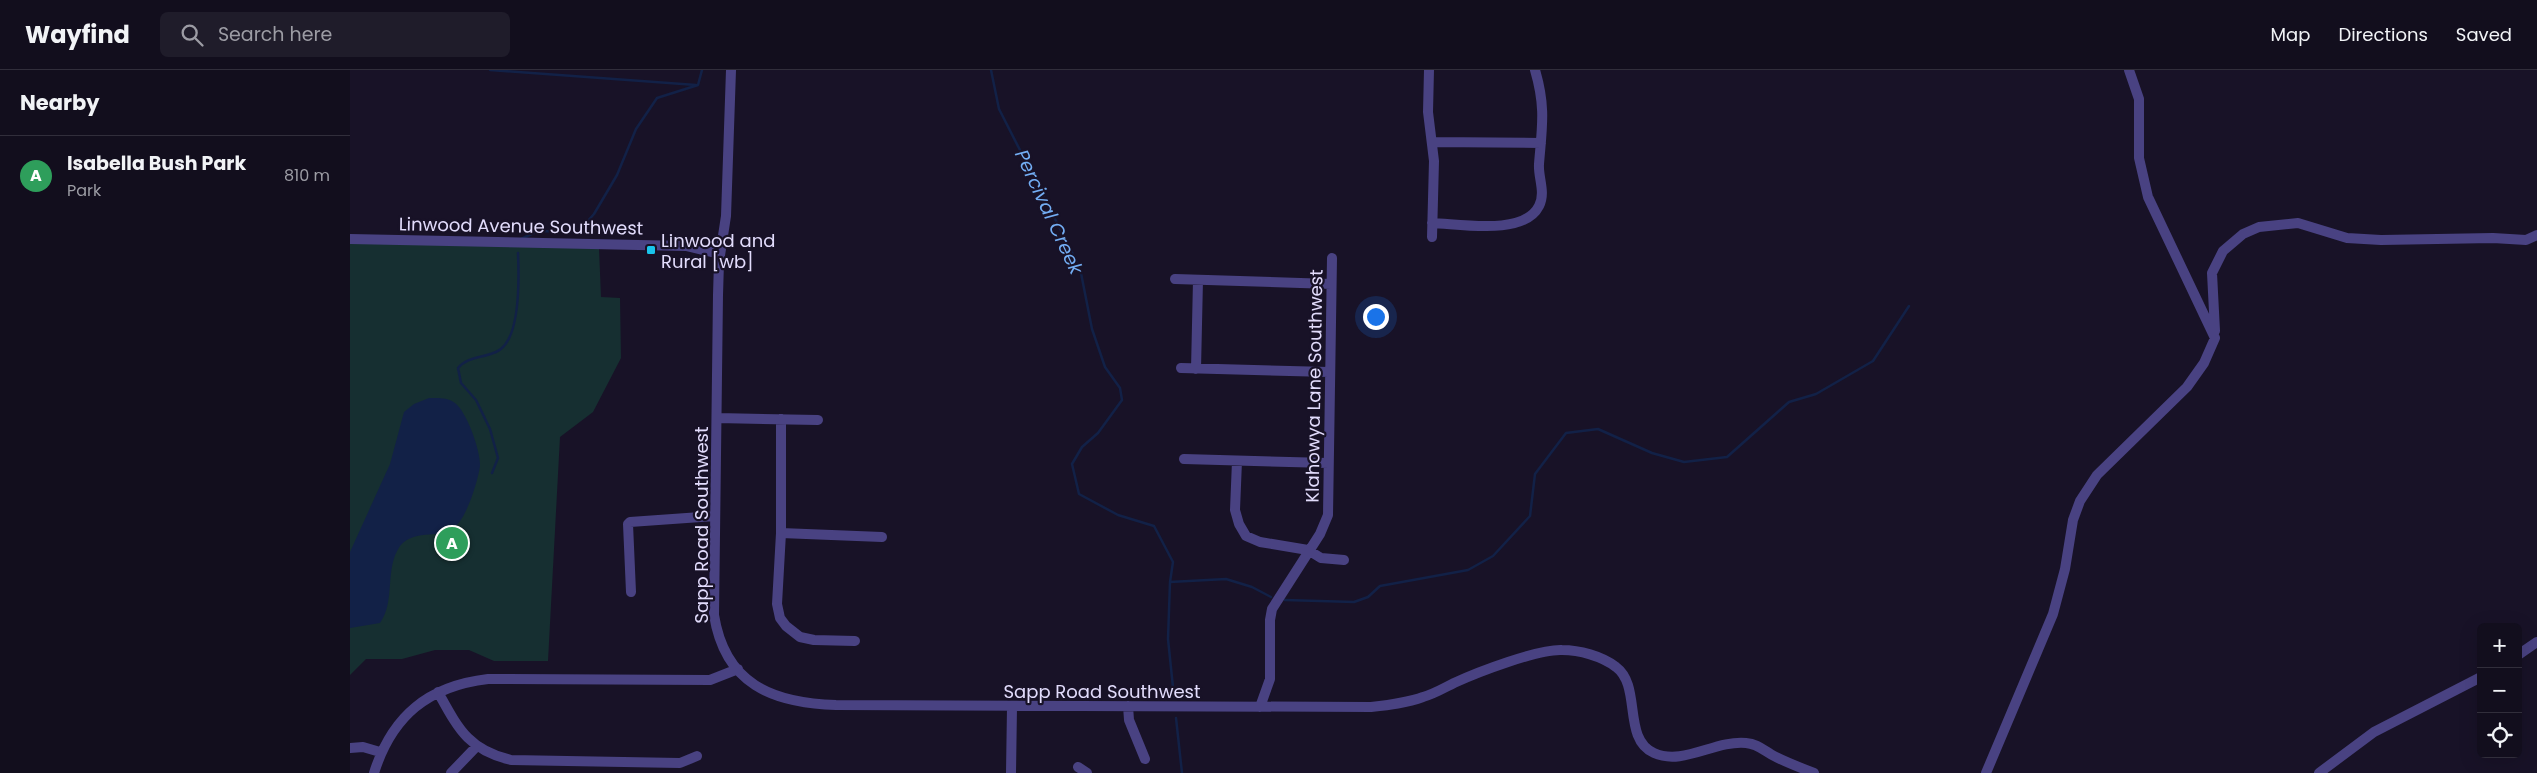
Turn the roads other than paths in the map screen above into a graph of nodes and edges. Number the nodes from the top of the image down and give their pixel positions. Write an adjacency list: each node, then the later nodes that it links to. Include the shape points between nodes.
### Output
1 (731, 70): 11 (street, Sapp Road Southwest, via 726,216)
2 (1428, 70): 5 (street)
3 (1535, 70): 6 (street, via 1544,106)
4 (2129, 70): 16 (street, via 2139,99 2139,158 2148,197)
5 (1432, 142): 6 (street); 7 (street)
6 (1541, 142): 7 (street, via 1539,168 1542,193 1540,205 1532,216 1508,226)
7 (1432, 223): 9 (street)
8 (2537, 235): 16 (street, via 2526,240 2381,240 2347,238 2298,223 2259,227 2243,234 2223,251 2212,273)
9 (1432, 238)
10 (350, 239): 11 (street, Linwood Avenue Southwest, via 686,246)
11 (720, 254): 20 (street, Sapp Road Southwest)
12 (1332, 258): 15 (street, Klahowya Lane Southwest)
13 (1175, 280): 14 (street)
14 (1198, 280): 15 (street); 18 (street)
15 (1331, 284): 19 (street, Klahowya Lane Southwest)
16 (2215, 334): 50 (street, via 2204,363 2188,387 2097,475 2080,501 2053,614)
17 (1181, 368): 18 (street)
18 (1196, 369): 19 (street)
19 (1329, 372): 25 (street, Klahowya Lane Southwest)
20 (718, 418): 21 (street); 26 (street, Sapp Road Southwest)
21 (781, 419): 22 (street); 27 (street)
22 (818, 420)
23 (1184, 459): 24 (street)
24 (1237, 460): 25 (street); 29 (street, via 1235,510 1246,536 1260,542)
25 (1328, 463): 29 (street, Klahowya Lane Southwest, via 1328,515)
26 (715, 516): 31 (street, via 630,522); 35 (street, Sapp Road Southwest, via 714,615 718,637)
27 (781, 533): 28 (street); 32 (street, via 777,604 780,618 796,635 808,639)
28 (882, 537)
29 (1308, 550): 30 (street, via 1321,558); 40 (street, Klahowya Lane Southwest, via 1270,615 1270,679)
30 (1344, 560)
31 (631, 592)
32 (855, 641)
33 (2537, 642): 34 (street)
34 (2522, 652)
35 (738, 670): 37 (street, via 710,680 488,679 466,681); 39 (street, Sapp Road Southwest, via 768,693 798,702)
36 (2477, 679): 51 (street, via 2374,732)
37 (438, 692): 41 (street, via 458,727); 43 (street, via 404,716)
38 (1128, 706): 39 (street, Sapp Road Southwest); 40 (street, Sapp Road Southwest); 45 (street, via 1129,720)
39 (1012, 707): 48 (street)
40 (1260, 707): 49 (street, Sapp Road Southwest, via 1397,704 1425,697 1456,682 1539,653 1562,649 1601,659 1618,668 1628,687 1639,742 1652,752 1666,757 1720,744 1745,743 1760,746 1774,756)
41 (476, 747): 44 (street, via 511,760 680,763); 47 (street)
42 (350, 748): 43 (street)
43 (380, 752): 46 (street)
44 (696, 756)
45 (1144, 759)
46 (374, 773)
47 (451, 773)
48 (1011, 773)
49 (1814, 773)
50 (1986, 773)
51 (2319, 773)

